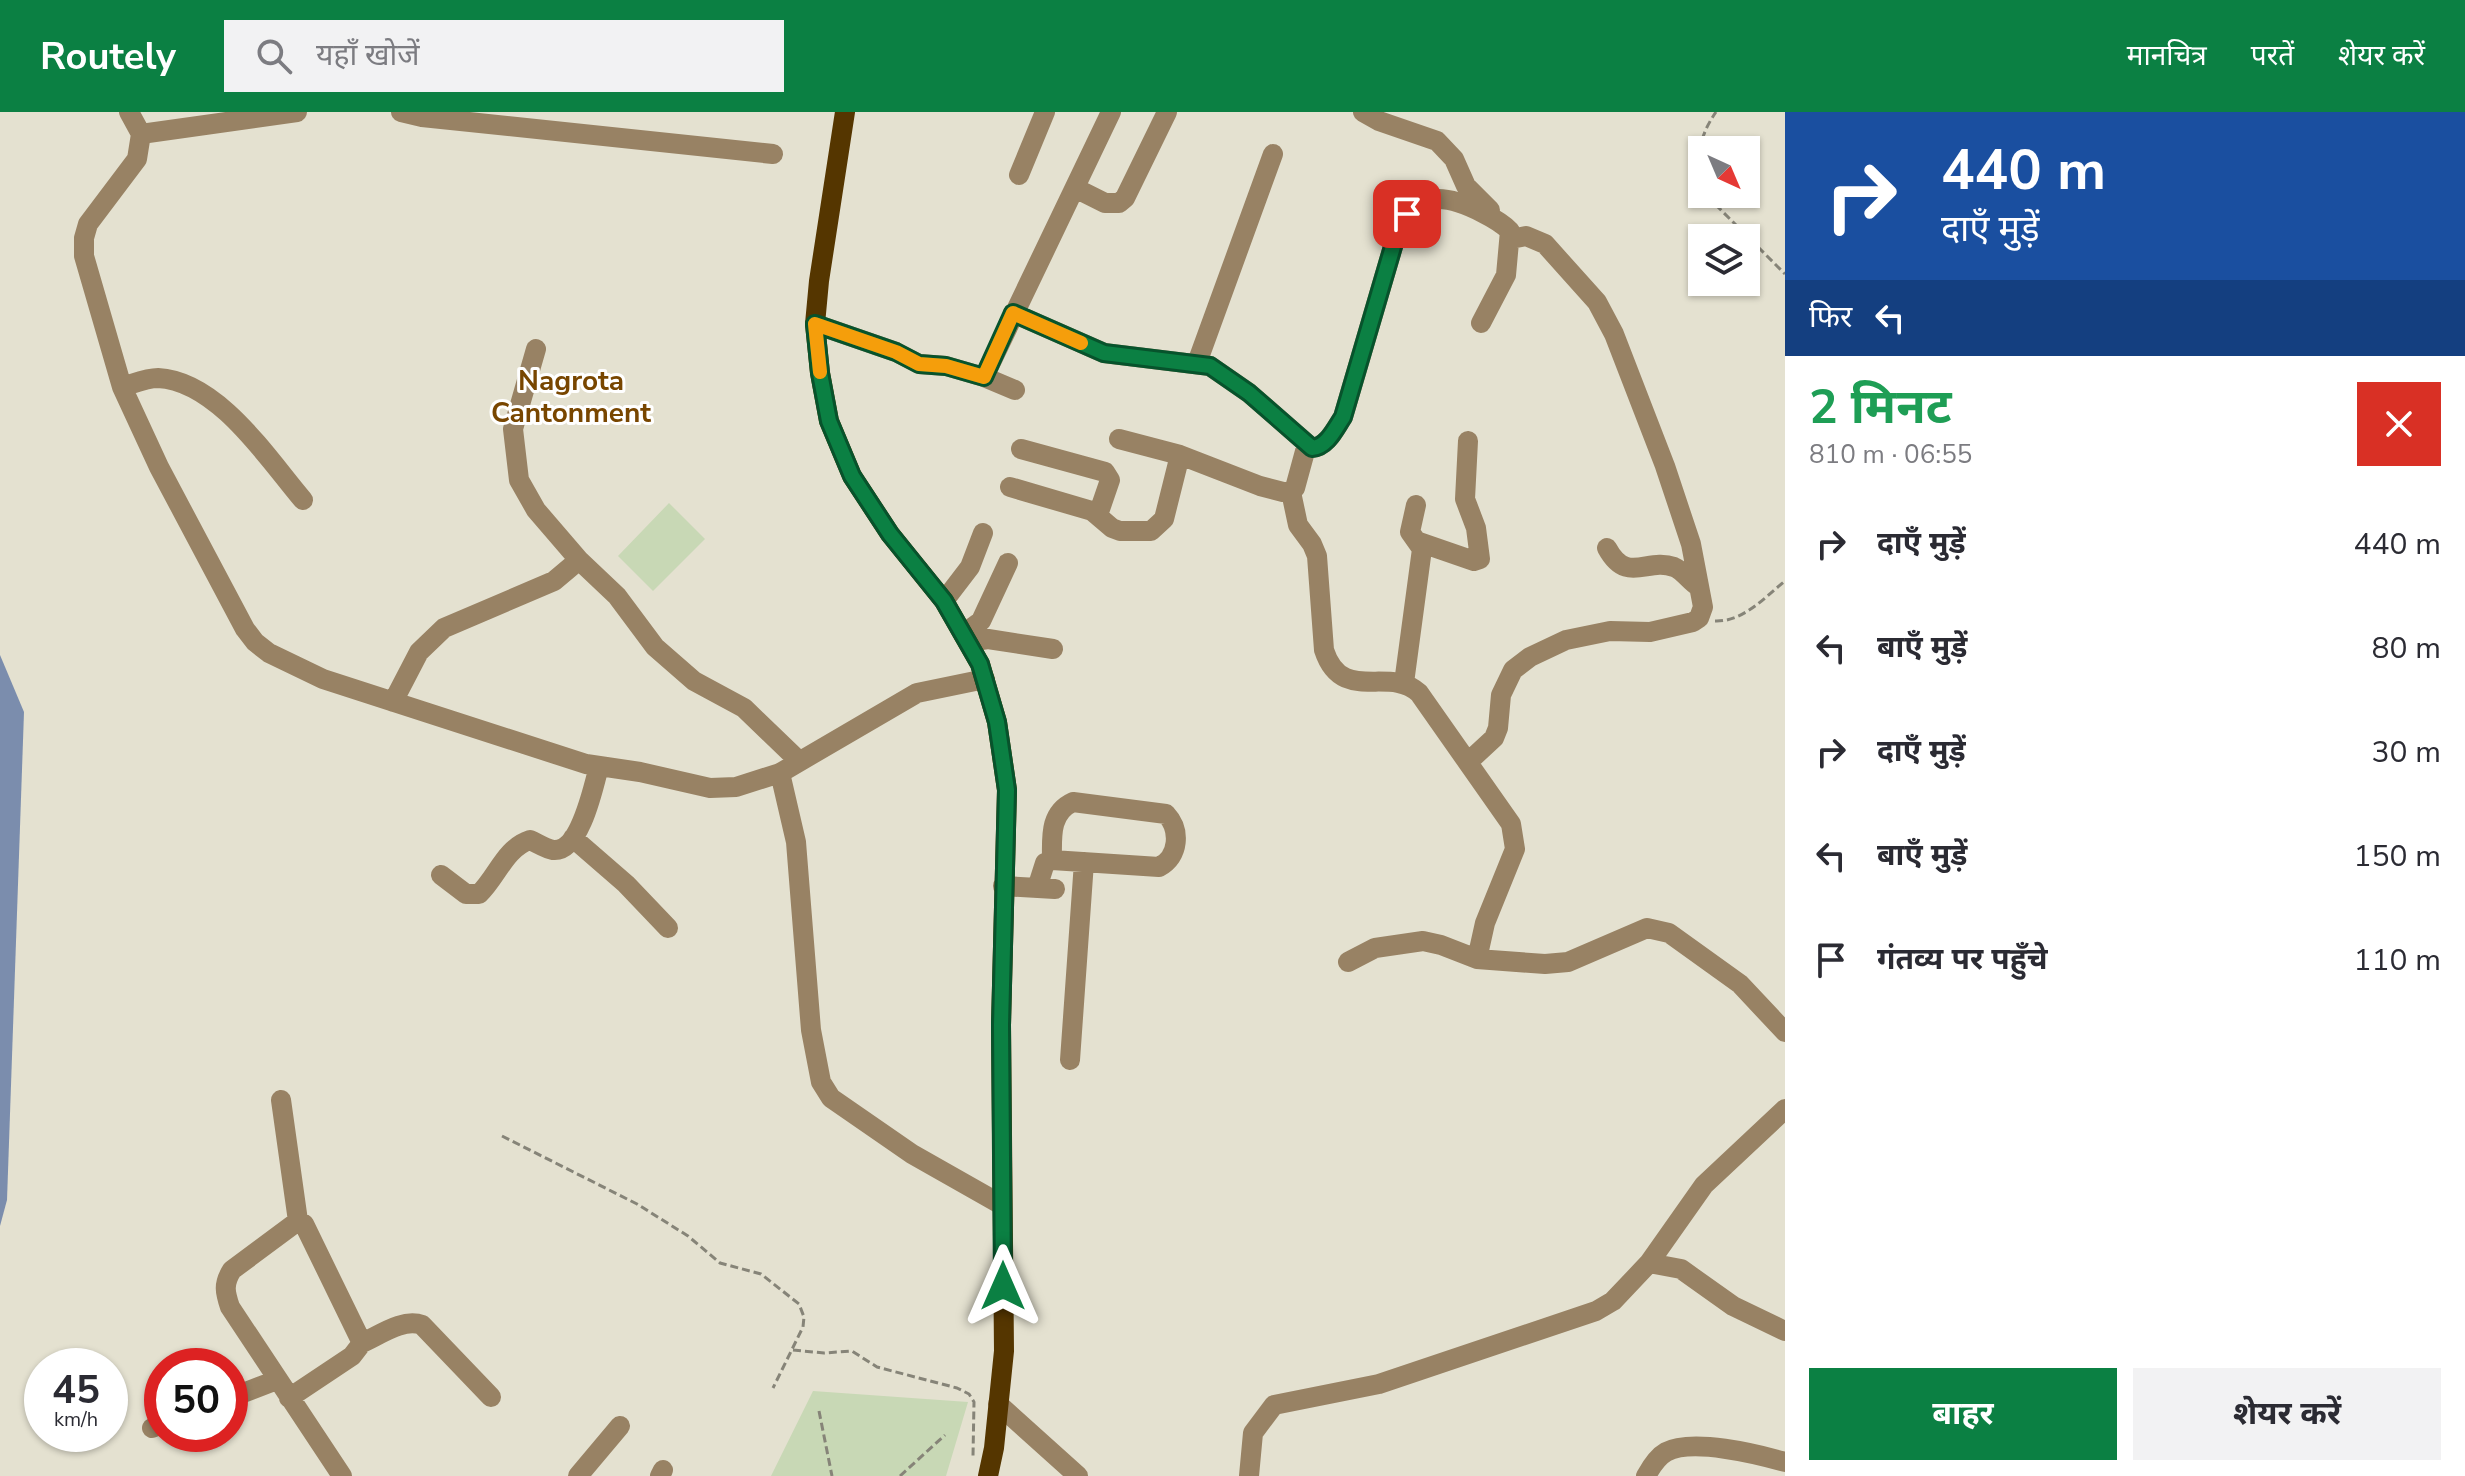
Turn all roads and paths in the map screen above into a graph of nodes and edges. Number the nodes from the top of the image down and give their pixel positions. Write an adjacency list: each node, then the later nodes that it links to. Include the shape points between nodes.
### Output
1 (129, 112): 10 (street)
2 (297, 112): 10 (street)
3 (401, 112): 12 (street)
4 (845, 112): 21 (main road)
5 (1045, 112): 14 (street)
6 (1111, 112): 15 (street)
7 (1167, 112): 15 (street, via 1119,203 1105,203)
8 (1363, 112): 17 (street, via 1446,148 1466,186)
9 (1716, 112): 11 (path)
10 (141, 134): 25 (street, via 137,159 102,202 84,238 84,256)
11 (1703, 136)
12 (773, 154)
13 (1273, 154): 23 (street)
14 (1019, 175)
15 (1075, 188): 19 (street)
16 (1719, 208): 18 (path)
17 (1506, 231): 20 (street, via 1506,275); 29 (street, via 1459,201 1444,198 1429,200 1407,214 1343,417 1326,442 1318,448); 43 (street, via 1545,244 1597,302 1665,466)
18 (1785, 274)
19 (1013, 313): 23 (street, via 1104,353); 24 (street)
20 (1481, 323)
21 (815, 324): 24 (street, via 919,364); 44 (main road, via 829,421 852,476)
22 (536, 349): 40 (street, via 513,429 519,480 536,510)
23 (1197, 363): 29 (street, via 1222,372)
24 (984, 377): 26 (street)
25 (122, 387): 34 (street, via 155,378 176,381 207,396 238,423); 50 (street, via 159,467 255,642 323,679)
26 (1015, 390)
27 (1119, 439): 31 (street)
28 (1468, 441): 38 (street, via 1465,499 1480,559)
29 (1307, 444): 33 (street)
30 (1021, 449): 36 (street, via 1105,472 1110,480)
31 (1180, 455): 33 (street, via 1260,486); 36 (street, via 1159,526 1120,531)
32 (1010, 487): 36 (street)
33 (1291, 492): 49 (street, via 1298,525 1317,556 1329,664 1353,680)
34 (303, 500)
35 (1416, 505): 38 (street, via 1410,526)
36 (1098, 515)
37 (983, 533): 44 (street, via 970,567)
38 (1419, 542): 49 (street)
39 (1607, 548): 43 (street, via 1626,568 1672,566)
40 (579, 560): 50 (street, via 554,581 444,628 419,652); 51 (street, via 617,596 655,647 694,681 744,708)
41 (1008, 563): 46 (street, via 981,621)
42 (1785, 581): 45 (path, via 1730,622)
43 (1699, 587): 45 (street)
44 (944, 601): 46 (main road)
45 (1699, 618): 52 (street, via 1650,632 1610,631 1566,640 1530,657 1513,670 1501,695 1494,738)
46 (965, 638): 47 (street); 48 (main road)
47 (1053, 649)
48 (985, 679): 51 (street, via 917,693); 59 (main road, via 1007,790)
49 (1404, 683): 52 (street, via 1419,693)
50 (393, 702): 53 (street)
51 (799, 761): 54 (street)
52 (1468, 762): 61 (street, via 1511,824 1515,839)
53 (599, 766): 54 (street, via 710,788 736,787); 55 (street, via 589,806)
54 (780, 773): 68 (street, via 796,842 811,1030 821,1082 831,1098 912,1154)
55 (573, 838): 58 (street, via 554,850 523,842 479,894 466,894); 60 (street)
56 (1052, 860): 57 (street); 57 (street, via 1053,826 1073,802 1151,810 1170,818 1176,839 1173,856 1159,867); 59 (street, via 1045,863 1046,888)
57 (1084, 862): 64 (street)
58 (441, 875)
59 (1003, 886): 68 (main road)
60 (668, 928)
61 (1477, 959): 62 (street, via 1423,941 1375,948); 63 (street, via 1568,962 1647,928 1659,929 1740,984)
62 (1348, 962)
63 (1783, 1030)
64 (1070, 1060)
65 (281, 1100): 69 (street)
66 (1785, 1109): 70 (street, via 1704,1185)
67 (502, 1136): 73 (path, via 637,1204 720,1263 755,1270 784,1290 804,1317)
68 (1002, 1205): 79 (main road)
69 (298, 1221): 72 (street); 74 (street, via 232,1270 224,1290)
70 (1649, 1263): 71 (street, via 1681,1269 1733,1306); 90 (street, via 1613,1301 1577,1319 1379,1384 1274,1405 1253,1433)
71 (1785, 1331)
72 (362, 1343): 77 (street, via 401,1325 422,1325); 78 (street, via 352,1356)
73 (791, 1350): 75 (path); 84 (path, via 852,1351 877,1367 964,1391 974,1402)
74 (277, 1380): 76 (street); 78 (street)
75 (773, 1388)
76 (248, 1391)
77 (491, 1397)
78 (289, 1398): 85 (street)
79 (998, 1404): 84 (main road); 89 (street)
80 (819, 1411): 87 (path)
81 (620, 1426): 86 (street)
82 (945, 1435): 88 (path)
83 (1785, 1462): 91 (street, via 1704,1447 1675,1448 1663,1453)
84 (980, 1469)
85 (342, 1476)
86 (578, 1476)
87 (832, 1476)
88 (900, 1476)
89 (1078, 1476)
90 (1249, 1476)
91 (1646, 1476)

